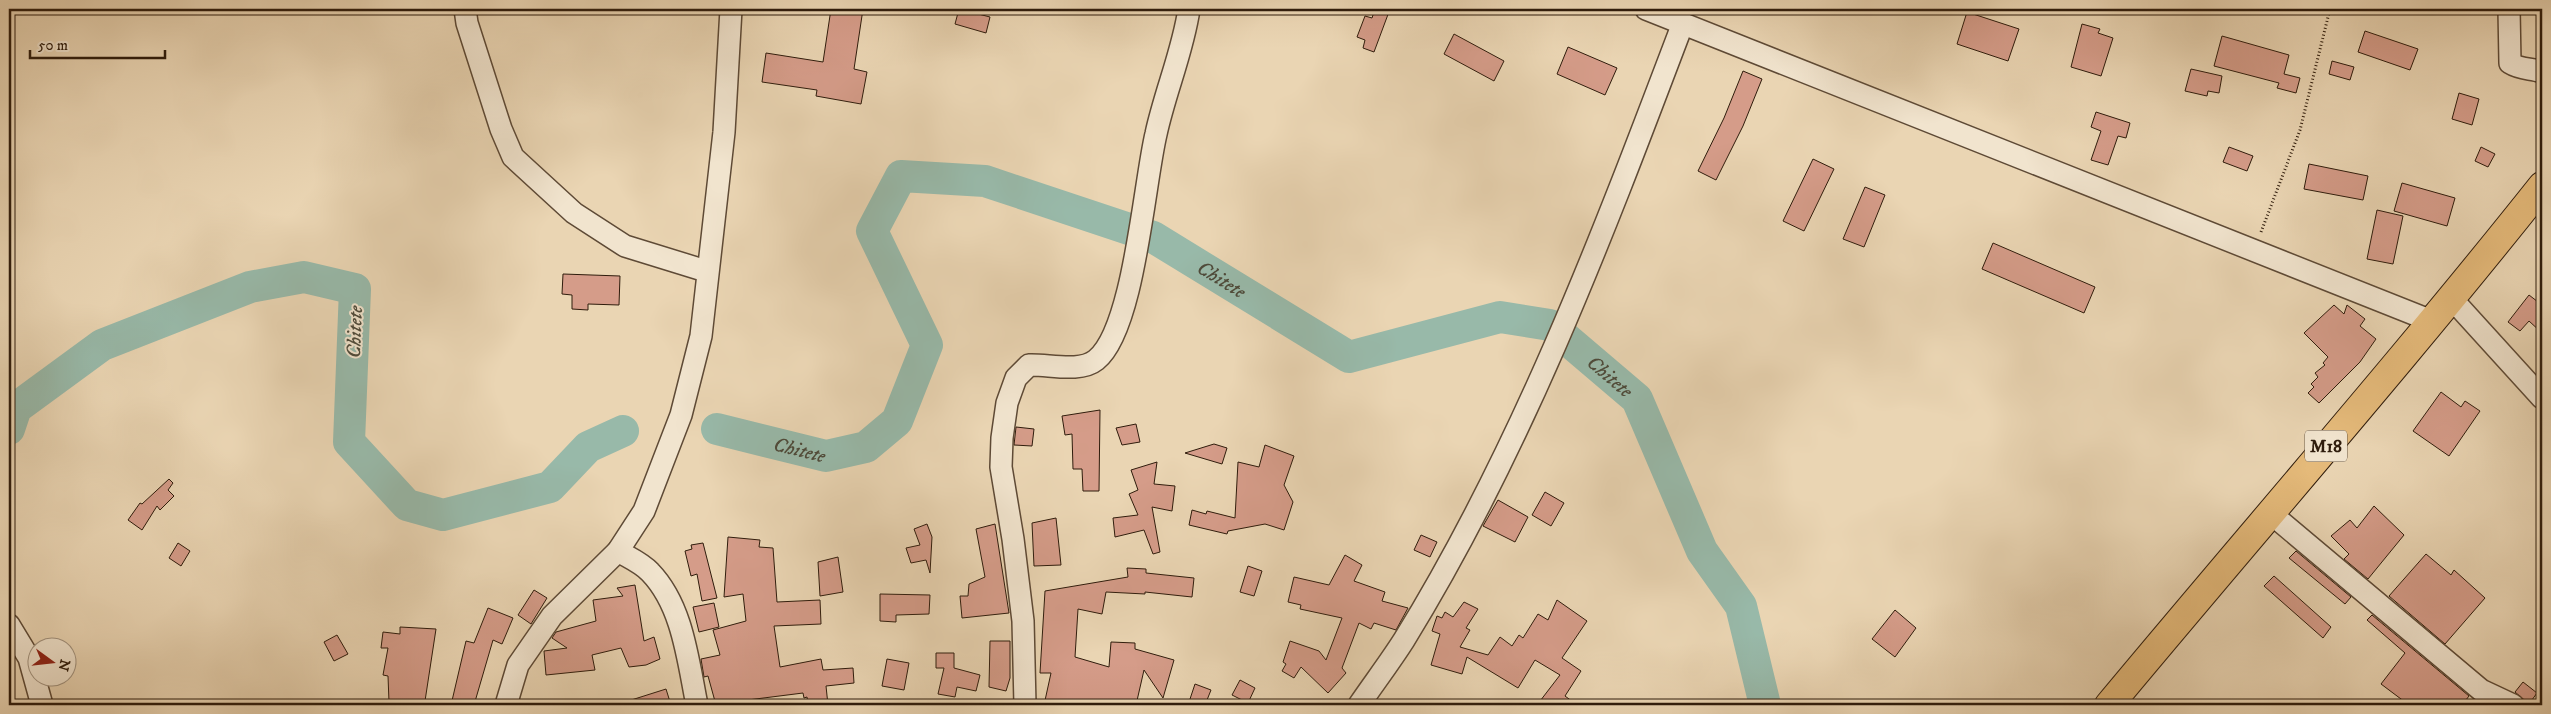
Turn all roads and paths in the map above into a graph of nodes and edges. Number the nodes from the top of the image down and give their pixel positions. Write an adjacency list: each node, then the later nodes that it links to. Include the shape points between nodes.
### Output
1 (465, 9): 11 (street, via 501,129 513,158 574,213 625,246)
2 (731, 9): 11 (street, via 724,132)
3 (1189, 9): 21 (street, via 1155,135 1129,291 1114,337 1096,360 1080,366 1029,365 1016,378 1007,403 1001,467 1024,621)
4 (1646, 9): 7 (street)
5 (2330, 9): 10 (path, via 2300,130)
6 (2509, 9): 8 (street, via 2510,63 2519,69)
7 (1683, 23): 10 (street); 22 (street, via 1620,189 1535,393 1472,518 1408,632)
8 (2542, 72)
9 (2542, 186): 12 (main road, M18)
10 (2254, 250): 13 (street)
11 (706, 271): 16 (street, via 700,336 681,415 644,511)
12 (2452, 299): 13 (main road, M18); 14 (street)
13 (2434, 322): 15 (main road, M18)
14 (2542, 398)
15 (2270, 512): 23 (main road, M18); 24 (street, via 2480,690)
16 (618, 551): 19 (street, via 552,616 518,665); 20 (street, via 650,571 667,596 684,640)
17 (9, 625): 18 (street, via 29,658)
18 (42, 705)
19 (506, 705)
20 (697, 705)
21 (1025, 705)
22 (1359, 705)
23 (2109, 705)
24 (2513, 705)

